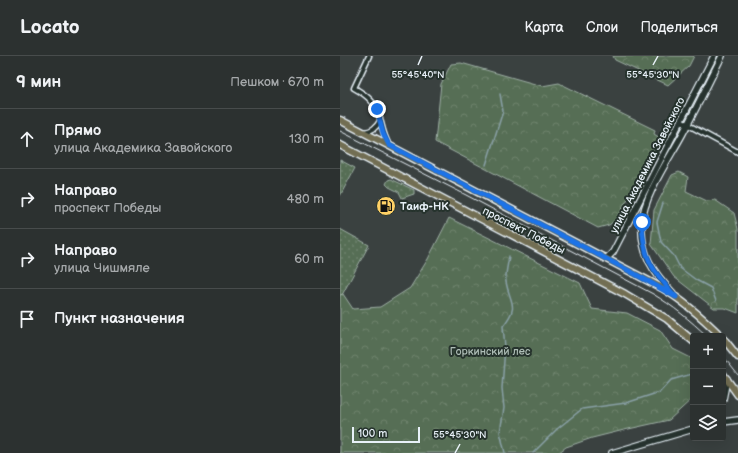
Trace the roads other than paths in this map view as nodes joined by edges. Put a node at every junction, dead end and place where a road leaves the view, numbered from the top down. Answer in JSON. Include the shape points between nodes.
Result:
{"nodes":[{"id":1,"x":369,"y":56,"type":"edge"},
{"id":2,"x":714,"y":56,"type":"edge"},
{"id":3,"x":722,"y":56,"type":"edge"},
{"id":4,"x":340,"y":120,"type":"edge"},
{"id":5,"x":381,"y":121,"type":"junction"},
{"id":6,"x":681,"y":121,"type":"junction"},
{"id":7,"x":688,"y":125,"type":"junction"},
{"id":8,"x":364,"y":132,"type":"junction"},
{"id":9,"x":340,"y":145,"type":"edge"},
{"id":10,"x":389,"y":145,"type":"junction"},
{"id":11,"x":738,"y":152,"type":"edge"},
{"id":12,"x":606,"y":259,"type":"junction"},
{"id":13,"x":676,"y":297,"type":"junction"},
{"id":14,"x":718,"y":333,"type":"edge"},
{"id":15,"x":690,"y":338,"type":"edge"},
{"id":16,"x":726,"y":342,"type":"edge"},
{"id":17,"x":738,"y":356,"type":"edge"},
{"id":18,"x":726,"y":377,"type":"edge"},
{"id":19,"x":738,"y":394,"type":"edge"},
{"id":20,"x":738,"y":420,"type":"edge"},
{"id":21,"x":726,"y":422,"type":"edge"},
{"id":22,"x":690,"y":430,"type":"edge"},
{"id":23,"x":612,"y":453,"type":"edge"}],
"edges":[{"from":1,"to":5,"type":"street","via":[[354,88],[372,102]]},
{"from":2,"to":6,"type":"street","name":"улица Академика Завойского"},
{"from":3,"to":7,"type":"street","name":"улица Академика Завойского"},
{"from":4,"to":8,"type":"main road","name":"проспект Победы"},
{"from":5,"to":8,"type":"street","via":[[376,128]]},
{"from":5,"to":10,"type":"street"},
{"from":6,"to":7,"type":"street"},
{"from":6,"to":12,"type":"street","name":"улица Академика Завойского","via":[[613,252]]},
{"from":7,"to":11,"type":"street"},
{"from":7,"to":13,"type":"street","name":"улица Академика Завойского","via":[[651,194],[642,222],[642,240],[647,257],[654,272]]},
{"from":8,"to":10,"type":"main road","name":"проспект Победы"},
{"from":9,"to":15,"type":"main road","name":"проспект Победы","via":[[625,294],[667,319]]},
{"from":10,"to":12,"type":"main road","name":"проспект Победы"},
{"from":12,"to":13,"type":"main road","name":"проспект Победы"},
{"from":13,"to":14,"type":"main road","name":"проспект Победы"},
{"from":16,"to":17,"type":"main road"},
{"from":18,"to":19,"type":"main road"},
{"from":20,"to":21,"type":"street"},
{"from":22,"to":23,"type":"street"}]}
